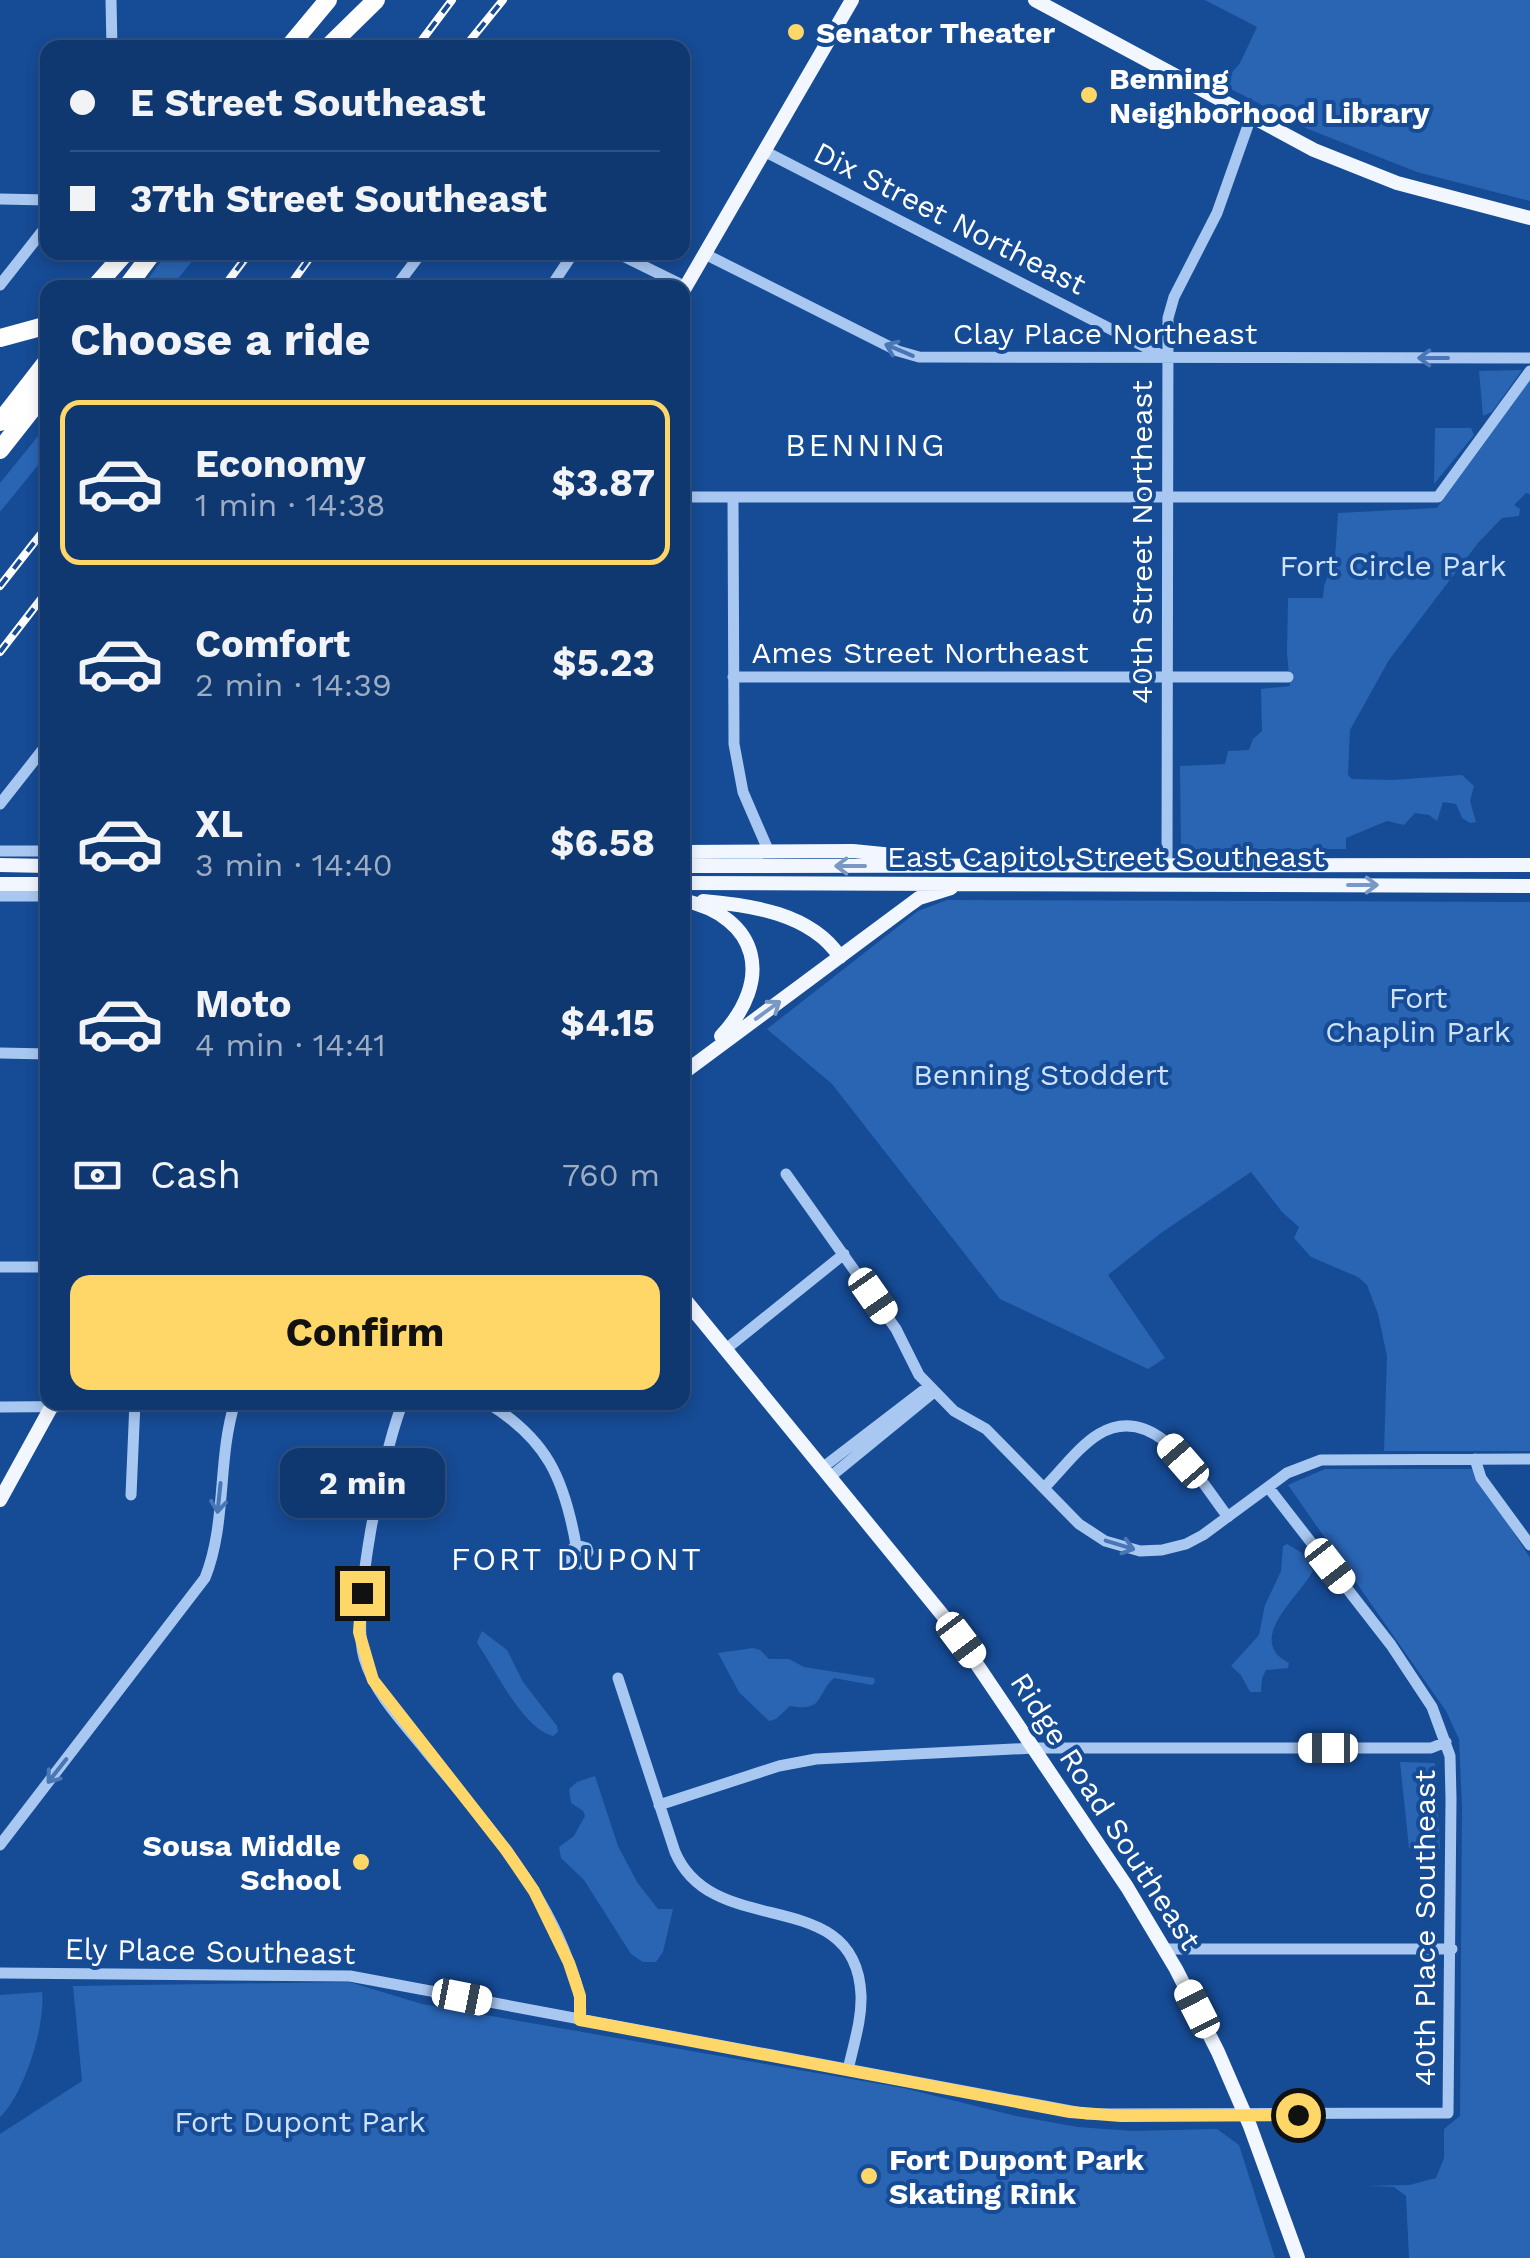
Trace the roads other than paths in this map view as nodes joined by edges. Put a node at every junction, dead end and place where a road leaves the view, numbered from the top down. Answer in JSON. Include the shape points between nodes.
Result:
{"nodes":[{"id":1,"x":112,"y":0,"type":"edge"},
{"id":2,"x":314,"y":0,"type":"edge"},
{"id":3,"x":328,"y":0,"type":"edge"},
{"id":4,"x":374,"y":0,"type":"edge"},
{"id":5,"x":852,"y":0,"type":"edge"},
{"id":6,"x":1035,"y":0,"type":"edge"},
{"id":7,"x":112,"y":40,"type":"edge"},
{"id":8,"x":286,"y":40,"type":"edge"},
{"id":9,"x":295,"y":40,"type":"edge"},
{"id":10,"x":335,"y":40,"type":"edge"},
{"id":11,"x":1251,"y":117,"type":"junction"},
{"id":12,"x":764,"y":150,"type":"junction"},
{"id":13,"x":0,"y":200,"type":"edge"},
{"id":14,"x":40,"y":200,"type":"edge"},
{"id":15,"x":1530,"y":218,"type":"edge"},
{"id":16,"x":40,"y":234,"type":"edge"},
{"id":17,"x":705,"y":254,"type":"junction"},
{"id":18,"x":119,"y":260,"type":"edge"},
{"id":19,"x":630,"y":260,"type":"edge"},
{"id":20,"x":103,"y":280,"type":"edge"},
{"id":21,"x":666,"y":280,"type":"edge"},
{"id":22,"x":690,"y":280,"type":"edge"},
{"id":23,"x":0,"y":285,"type":"edge"},
{"id":24,"x":40,"y":327,"type":"edge"},
{"id":25,"x":0,"y":338,"type":"edge"},
{"id":26,"x":1166,"y":357,"type":"junction"},
{"id":27,"x":1530,"y":358,"type":"edge"},
{"id":28,"x":40,"y":370,"type":"edge"},
{"id":29,"x":1530,"y":371,"type":"edge"},
{"id":30,"x":40,"y":399,"type":"edge"},
{"id":31,"x":0,"y":422,"type":"edge"},
{"id":32,"x":0,"y":450,"type":"edge"},
{"id":33,"x":690,"y":497,"type":"edge"},
{"id":34,"x":732,"y":497,"type":"junction"},
{"id":35,"x":1166,"y":497,"type":"junction"},
{"id":36,"x":733,"y":677,"type":"junction"},
{"id":37,"x":1288,"y":677,"type":"dead end"},
{"id":38,"x":1166,"y":678,"type":"junction"},
{"id":39,"x":40,"y":753,"type":"edge"},
{"id":40,"x":0,"y":804,"type":"edge"},
{"id":41,"x":0,"y":851,"type":"edge"},
{"id":42,"x":40,"y":851,"type":"edge"},
{"id":43,"x":690,"y":852,"type":"edge"},
{"id":44,"x":770,"y":852,"type":"junction"},
{"id":45,"x":1166,"y":864,"type":"junction"},
{"id":46,"x":1530,"y":865,"type":"edge"},
{"id":47,"x":0,"y":866,"type":"edge"},
{"id":48,"x":40,"y":866,"type":"edge"},
{"id":49,"x":690,"y":866,"type":"edge"},
{"id":50,"x":983,"y":866,"type":"junction"},
{"id":51,"x":690,"y":883,"type":"edge"},
{"id":52,"x":982,"y":883,"type":"junction"},
{"id":53,"x":0,"y":884,"type":"edge"},
{"id":54,"x":40,"y":884,"type":"edge"},
{"id":55,"x":1530,"y":886,"type":"edge"},
{"id":56,"x":0,"y":896,"type":"edge"},
{"id":57,"x":40,"y":896,"type":"edge"},
{"id":58,"x":690,"y":900,"type":"edge"},
{"id":59,"x":690,"y":902,"type":"edge"},
{"id":60,"x":840,"y":956,"type":"junction"},
{"id":61,"x":0,"y":1053,"type":"edge"},
{"id":62,"x":40,"y":1054,"type":"edge"},
{"id":63,"x":690,"y":1068,"type":"edge"},
{"id":64,"x":690,"y":1068,"type":"edge"},
{"id":65,"x":786,"y":1174,"type":"dead end"},
{"id":66,"x":844,"y":1254,"type":"junction"},
{"id":67,"x":0,"y":1267,"type":"edge"},
{"id":68,"x":40,"y":1267,"type":"edge"},
{"id":69,"x":690,"y":1306,"type":"edge"},
{"id":70,"x":726,"y":1349,"type":"junction"},
{"id":71,"x":932,"y":1389,"type":"junction"},
{"id":72,"x":40,"y":1405,"type":"edge"},
{"id":73,"x":0,"y":1407,"type":"edge"},
{"id":74,"x":47,"y":1410,"type":"edge"},
{"id":75,"x":47,"y":1410,"type":"edge"},
{"id":76,"x":135,"y":1410,"type":"edge"},
{"id":77,"x":234,"y":1410,"type":"edge"},
{"id":78,"x":401,"y":1410,"type":"edge"},
{"id":79,"x":497,"y":1410,"type":"edge"},
{"id":80,"x":1474,"y":1459,"type":"junction"},
{"id":81,"x":1530,"y":1459,"type":"edge"},
{"id":82,"x":826,"y":1473,"type":"junction"},
{"id":83,"x":1268,"y":1486,"type":"junction"},
{"id":84,"x":1044,"y":1488,"type":"junction"},
{"id":85,"x":0,"y":1491,"type":"edge"},
{"id":86,"x":131,"y":1494,"type":"dead end"},
{"id":87,"x":0,"y":1500,"type":"edge"},
{"id":88,"x":1228,"y":1517,"type":"junction"},
{"id":89,"x":1530,"y":1545,"type":"edge"},
{"id":90,"x":576,"y":1546,"type":"dead end"},
{"id":91,"x":618,"y":1678,"type":"dead end"},
{"id":92,"x":1446,"y":1742,"type":"junction"},
{"id":93,"x":1035,"y":1748,"type":"junction"},
{"id":94,"x":660,"y":1806,"type":"junction"},
{"id":95,"x":0,"y":1845,"type":"edge"},
{"id":96,"x":1165,"y":1949,"type":"junction"},
{"id":97,"x":1452,"y":1949,"type":"junction"},
{"id":98,"x":0,"y":1973,"type":"edge"},
{"id":99,"x":580,"y":2020,"type":"junction"},
{"id":100,"x":848,"y":2070,"type":"junction"},
{"id":101,"x":1448,"y":2114,"type":"joint"},
{"id":102,"x":1246,"y":2116,"type":"junction"},
{"id":103,"x":1298,"y":2258,"type":"edge"}],
"edges":[{"from":1,"to":7,"type":"street"},
{"from":2,"to":8,"type":"highway"},
{"from":3,"to":9,"type":"highway"},
{"from":4,"to":10,"type":"highway"},
{"from":5,"to":12,"type":"main road"},
{"from":6,"to":11,"type":"main road"},
{"from":11,"to":15,"type":"main road","via":[[1372,174]]},
{"from":11,"to":26,"type":"street","name":"40th Street Northeast","via":[[1216,218],[1172,304]]},
{"from":12,"to":17,"type":"main road"},
{"from":12,"to":26,"type":"street","name":"Dix Street Northeast"},
{"from":13,"to":14,"type":"street"},
{"from":16,"to":23,"type":"street"},
{"from":17,"to":22,"type":"main road"},
{"from":26,"to":17,"type":"street","name":"Clay Place Northeast","one_way":true,"via":[[914,356]]},
{"from":18,"to":20,"type":"highway"},
{"from":19,"to":21,"type":"street"},
{"from":24,"to":25,"type":"highway"},
{"from":27,"to":26,"type":"street","name":"Clay Place Northeast","one_way":true},
{"from":26,"to":35,"type":"street","name":"40th Street Northeast"},
{"from":28,"to":31,"type":"highway"},
{"from":29,"to":35,"type":"street","via":[[1438,496]]},
{"from":30,"to":32,"type":"highway"},
{"from":33,"to":34,"type":"street"},
{"from":34,"to":35,"type":"street"},
{"from":34,"to":36,"type":"street"},
{"from":35,"to":38,"type":"street","name":"40th Street Northeast"},
{"from":36,"to":38,"type":"street","name":"Ames Street Northeast"},
{"from":36,"to":44,"type":"street","via":[[736,763]]},
{"from":37,"to":38,"type":"street","name":"Ames Street Northeast"},
{"from":38,"to":45,"type":"street","name":"40th Street Northeast"},
{"from":39,"to":40,"type":"street"},
{"from":41,"to":42,"type":"street"},
{"from":43,"to":44,"type":"main road"},
{"from":44,"to":50,"type":"main road","via":[[886,852]]},
{"from":45,"to":46,"type":"main road"},
{"from":45,"to":50,"type":"main road"},
{"from":47,"to":48,"type":"main road"},
{"from":50,"to":49,"type":"main road","one_way":true},
{"from":51,"to":52,"type":"main road","name":"East Capitol Street Southeast"},
{"from":52,"to":55,"type":"main road","name":"East Capitol Street Southeast","one_way":true},
{"from":52,"to":60,"type":"main road","via":[[919,898]]},
{"from":53,"to":54,"type":"main road"},
{"from":56,"to":57,"type":"street"},
{"from":58,"to":60,"type":"main road","via":[[772,912],[813,932]]},
{"from":59,"to":64,"type":"main road","via":[[731,922],[753,964],[744,1008]]},
{"from":63,"to":60,"type":"main road","one_way":true},
{"from":61,"to":62,"type":"street"},
{"from":65,"to":66,"type":"street"},
{"from":66,"to":70,"type":"street"},
{"from":66,"to":71,"type":"street"},
{"from":67,"to":68,"type":"street"},
{"from":69,"to":70,"type":"main road","name":"Ridge Road Southeast"},
{"from":70,"to":82,"type":"main road","name":"Ridge Road Southeast"},
{"from":71,"to":82,"type":"street"},
{"from":71,"to":84,"type":"street","via":[[981,1425]]},
{"from":72,"to":73,"type":"street"},
{"from":74,"to":85,"type":"main road"},
{"from":75,"to":87,"type":"main road"},
{"from":76,"to":86,"type":"street"},
{"from":77,"to":95,"type":"street","one_way":true,"via":[[205,1578]]},
{"from":78,"to":99,"type":"street","via":[[360,1602],[364,1660],[384,1699],[534,1891],[569,1963]]},
{"from":79,"to":90,"type":"street","via":[[549,1459],[565,1492]]},
{"from":80,"to":81,"type":"street"},
{"from":80,"to":83,"type":"street","via":[[1321,1460]]},
{"from":80,"to":89,"type":"street"},
{"from":82,"to":93,"type":"main road","name":"Ridge Road Southeast","via":[[949,1623]]},
{"from":83,"to":88,"type":"street"},
{"from":83,"to":92,"type":"street","name":"40th Place Southeast","via":[[1391,1645],[1432,1707]]},
{"from":84,"to":88,"type":"street","one_way":true,"via":[[1091,1533],[1128,1549],[1186,1544]]},
{"from":84,"to":88,"type":"street","via":[[1097,1435],[1133,1427],[1166,1440]]},
{"from":91,"to":94,"type":"street"},
{"from":92,"to":93,"type":"street","via":[[1431,1748]]},
{"from":92,"to":97,"type":"street","name":"40th Place Southeast"},
{"from":93,"to":94,"type":"street","via":[[801,1761]]},
{"from":93,"to":96,"type":"main road","name":"Ridge Road Southeast"},
{"from":94,"to":100,"type":"street","via":[[678,1859],[702,1889],[815,1924],[846,1952],[861,1995]]},
{"from":96,"to":97,"type":"street"},
{"from":96,"to":102,"type":"main road","name":"Ridge Road Southeast"},
{"from":97,"to":101,"type":"street","name":"40th Place Southeast"},
{"from":98,"to":99,"type":"street","name":"Ely Place Southeast","via":[[325,1974]]},
{"from":99,"to":100,"type":"street","name":"Ely Place Southeast"},
{"from":100,"to":102,"type":"street","name":"Ely Place Southeast","via":[[1070,2112]]},
{"from":101,"to":102,"type":"street","name":"Ely Place Southeast"},
{"from":102,"to":103,"type":"main road","name":"Ridge Road Southeast"}]}
